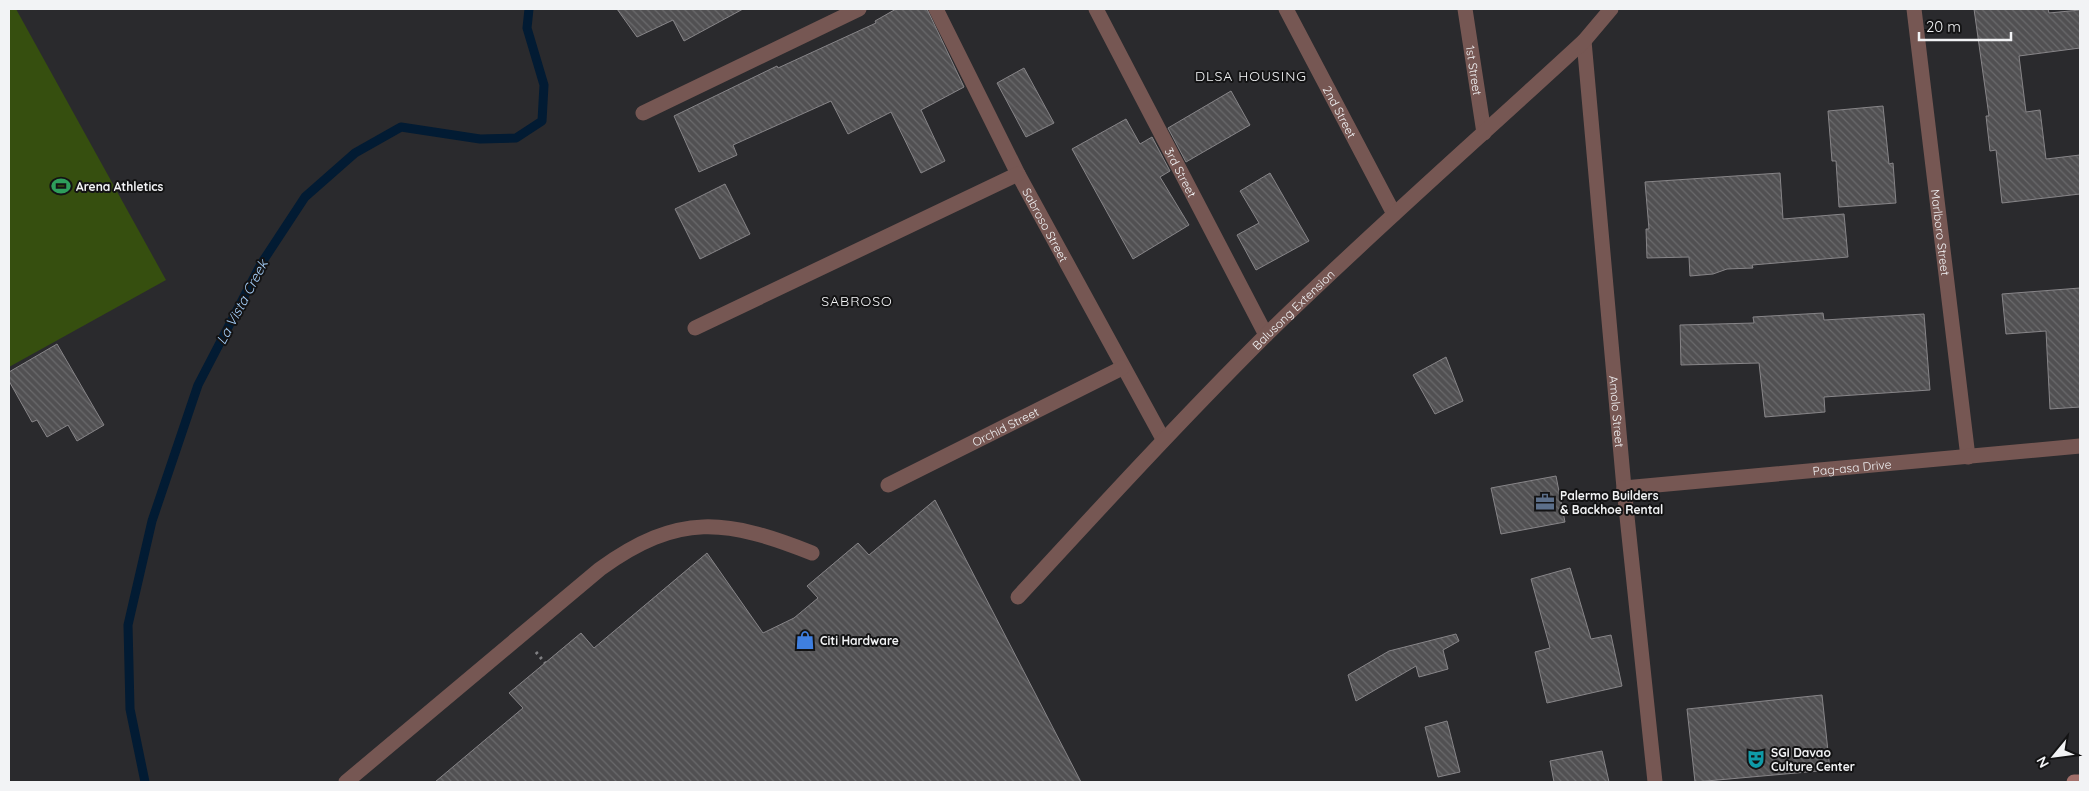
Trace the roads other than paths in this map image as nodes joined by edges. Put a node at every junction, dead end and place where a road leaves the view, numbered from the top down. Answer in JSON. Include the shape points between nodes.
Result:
{"nodes":[{"id":1,"x":859,"y":9,"type":"edge"},
{"id":2,"x":936,"y":9,"type":"edge"},
{"id":3,"x":1096,"y":9,"type":"edge"},
{"id":4,"x":1286,"y":9,"type":"edge"},
{"id":5,"x":1464,"y":9,"type":"edge"},
{"id":6,"x":1611,"y":9,"type":"edge"},
{"id":7,"x":1914,"y":9,"type":"edge"},
{"id":8,"x":1584,"y":41,"type":"junction"},
{"id":9,"x":643,"y":113,"type":"dead end"},
{"id":10,"x":1484,"y":133,"type":"junction"},
{"id":11,"x":1018,"y":174,"type":"junction"},
{"id":12,"x":1394,"y":214,"type":"junction"},
{"id":13,"x":695,"y":328,"type":"dead end"},
{"id":14,"x":1266,"y":335,"type":"junction"},
{"id":15,"x":1122,"y":368,"type":"junction"},
{"id":16,"x":1163,"y":439,"type":"junction"},
{"id":17,"x":2080,"y":446,"type":"edge"},
{"id":18,"x":1968,"y":456,"type":"junction"},
{"id":19,"x":888,"y":484,"type":"dead end"},
{"id":20,"x":1624,"y":488,"type":"junction"},
{"id":21,"x":812,"y":553,"type":"dead end"},
{"id":22,"x":1018,"y":597,"type":"dead end"},
{"id":23,"x":346,"y":782,"type":"edge"},
{"id":24,"x":1655,"y":782,"type":"edge"},
{"id":25,"x":2074,"y":782,"type":"edge"},
{"id":26,"x":2080,"y":782,"type":"edge"}],
"edges":[{"from":1,"to":9,"type":"street"},
{"from":2,"to":11,"type":"street","name":"Sabroso Street"},
{"from":3,"to":14,"type":"street","name":"3rd Street"},
{"from":4,"to":12,"type":"street","name":"2nd Street"},
{"from":5,"to":10,"type":"street","name":"1st Street"},
{"from":6,"to":8,"type":"street","name":"Balusong Extension"},
{"from":7,"to":18,"type":"street","name":"Marlboro Street"},
{"from":8,"to":10,"type":"street","name":"Balusong Extension"},
{"from":8,"to":20,"type":"street","name":"Amolo Street"},
{"from":10,"to":12,"type":"street","name":"Balusong Extension"},
{"from":11,"to":13,"type":"street"},
{"from":11,"to":15,"type":"street","name":"Sabroso Street"},
{"from":12,"to":14,"type":"street","name":"Balusong Extension"},
{"from":14,"to":16,"type":"street","name":"Balusong Extension"},
{"from":15,"to":16,"type":"street","name":"Sabroso Street"},
{"from":15,"to":19,"type":"street","name":"Orchid Street"},
{"from":16,"to":22,"type":"street","name":"Balusong Extension"},
{"from":17,"to":18,"type":"street","name":"Pag-asa Drive"},
{"from":18,"to":20,"type":"street","name":"Pag-asa Drive"},
{"from":20,"to":24,"type":"street","name":"Amolo Street"},
{"from":21,"to":23,"type":"street","via":[[772,537],[729,526],[684,528],[649,539],[600,569]]},
{"from":25,"to":26,"type":"street"}]}
